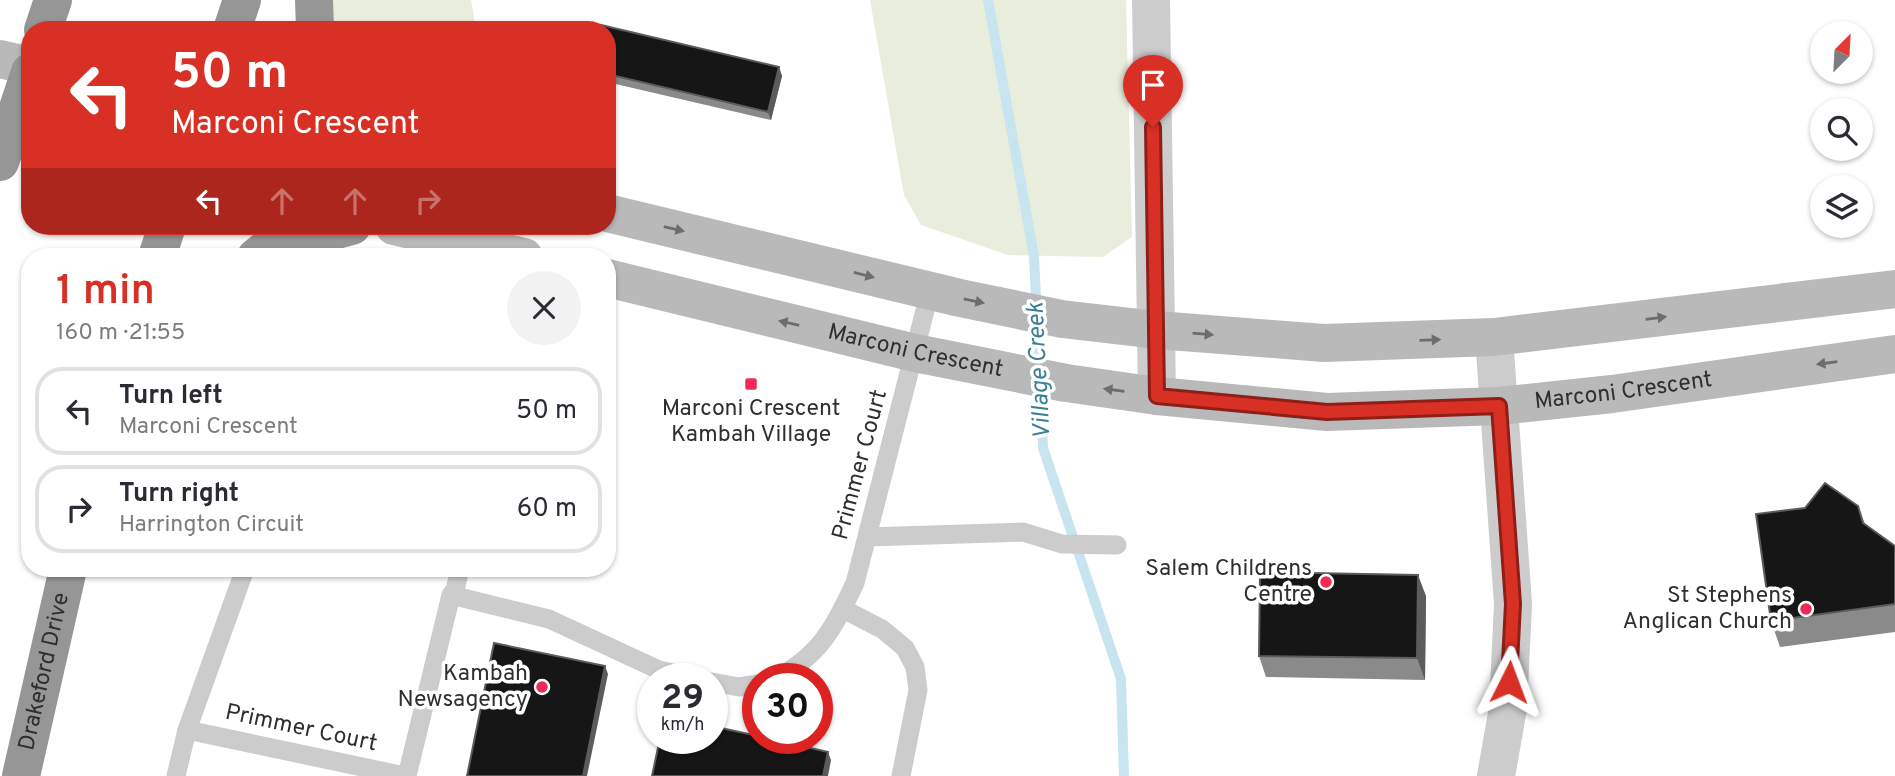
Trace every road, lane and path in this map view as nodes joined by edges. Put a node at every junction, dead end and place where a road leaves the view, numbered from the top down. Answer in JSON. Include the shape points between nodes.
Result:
{"nodes":[{"id":1,"x":53,"y":0,"type":"edge"},
{"id":2,"x":242,"y":0,"type":"edge"},
{"id":3,"x":314,"y":0,"type":"edge"},
{"id":4,"x":1151,"y":0,"type":"edge"},
{"id":5,"x":46,"y":21,"type":"edge"},
{"id":6,"x":235,"y":21,"type":"edge"},
{"id":7,"x":315,"y":21,"type":"edge"},
{"id":8,"x":0,"y":59,"type":"edge"},
{"id":9,"x":21,"y":64,"type":"edge"},
{"id":10,"x":21,"y":104,"type":"edge"},
{"id":11,"x":10,"y":142,"type":"edge"},
{"id":12,"x":616,"y":215,"type":"edge"},
{"id":13,"x":319,"y":235,"type":"edge"},
{"id":14,"x":431,"y":235,"type":"edge"},
{"id":15,"x":271,"y":248,"type":"edge"},
{"id":16,"x":486,"y":248,"type":"edge"},
{"id":17,"x":616,"y":280,"type":"edge"},
{"id":18,"x":1895,"y":289,"type":"edge"},
{"id":19,"x":930,"y":291,"type":"junction"},
{"id":20,"x":1157,"y":330,"type":"junction"},
{"id":21,"x":1494,"y":337,"type":"junction"},
{"id":22,"x":915,"y":353,"type":"junction"},
{"id":23,"x":1895,"y":354,"type":"edge"},
{"id":24,"x":1157,"y":396,"type":"junction"},
{"id":25,"x":1499,"y":406,"type":"junction"},
{"id":26,"x":867,"y":537,"type":"junction"},
{"id":27,"x":1117,"y":545,"type":"dead end"},
{"id":28,"x":66,"y":577,"type":"edge"},
{"id":29,"x":242,"y":577,"type":"edge"},
{"id":30,"x":458,"y":577,"type":"edge"},
{"id":31,"x":451,"y":595,"type":"junction"},
{"id":32,"x":843,"y":608,"type":"junction"},
{"id":33,"x":644,"y":663,"type":"edge"},
{"id":34,"x":801,"y":663,"type":"edge"},
{"id":35,"x":187,"y":730,"type":"junction"},
{"id":36,"x":21,"y":776,"type":"edge"},
{"id":37,"x":176,"y":776,"type":"edge"},
{"id":38,"x":406,"y":776,"type":"edge"},
{"id":39,"x":901,"y":776,"type":"edge"},
{"id":40,"x":1496,"y":776,"type":"edge"}],
"edges":[{"from":1,"to":5,"type":"highway"},
{"from":2,"to":6,"type":"highway"},
{"from":3,"to":7,"type":"highway"},
{"from":4,"to":20,"type":"street"},
{"from":8,"to":9,"type":"street"},
{"from":10,"to":11,"type":"highway"},
{"from":12,"to":19,"type":"street","one_way":true},
{"from":13,"to":15,"type":"highway"},
{"from":14,"to":16,"type":"street"},
{"from":22,"to":17,"type":"street","name":"Marconi Crescent","one_way":true},
{"from":21,"to":18,"type":"street","one_way":true},
{"from":19,"to":20,"type":"street","one_way":true,"via":[[1062,319]]},
{"from":19,"to":22,"type":"lane","name":"Primmer Court"},
{"from":20,"to":21,"type":"street","one_way":true,"via":[[1324,344]]},
{"from":20,"to":24,"type":"street"},
{"from":21,"to":25,"type":"street"},
{"from":24,"to":22,"type":"street","name":"Marconi Crescent","one_way":true},
{"from":22,"to":26,"type":"lane","name":"Primmer Court"},
{"from":23,"to":25,"type":"street","name":"Marconi Crescent","one_way":true},
{"from":24,"to":25,"type":"street","name":"Marconi Crescent","via":[[1327,412]]},
{"from":25,"to":40,"type":"street","via":[[1513,604],[1508,708]]},
{"from":26,"to":27,"type":"lane","via":[[1023,532],[1062,544]]},
{"from":26,"to":32,"type":"lane","name":"Primmer Court"},
{"from":28,"to":36,"type":"highway","name":"Drakeford Drive"},
{"from":29,"to":35,"type":"lane","name":"Primmer Court"},
{"from":30,"to":31,"type":"lane","name":"Primmer Court"},
{"from":31,"to":33,"type":"lane","via":[[549,619]]},
{"from":31,"to":38,"type":"lane","name":"Primmer Court"},
{"from":32,"to":34,"type":"lane","name":"Primmer Court","via":[[820,645]]},
{"from":32,"to":39,"type":"lane","via":[[898,641],[915,667],[918,690]]},
{"from":35,"to":37,"type":"lane","name":"Primmer Court"},
{"from":35,"to":38,"type":"lane","name":"Primmer Court"}]}
